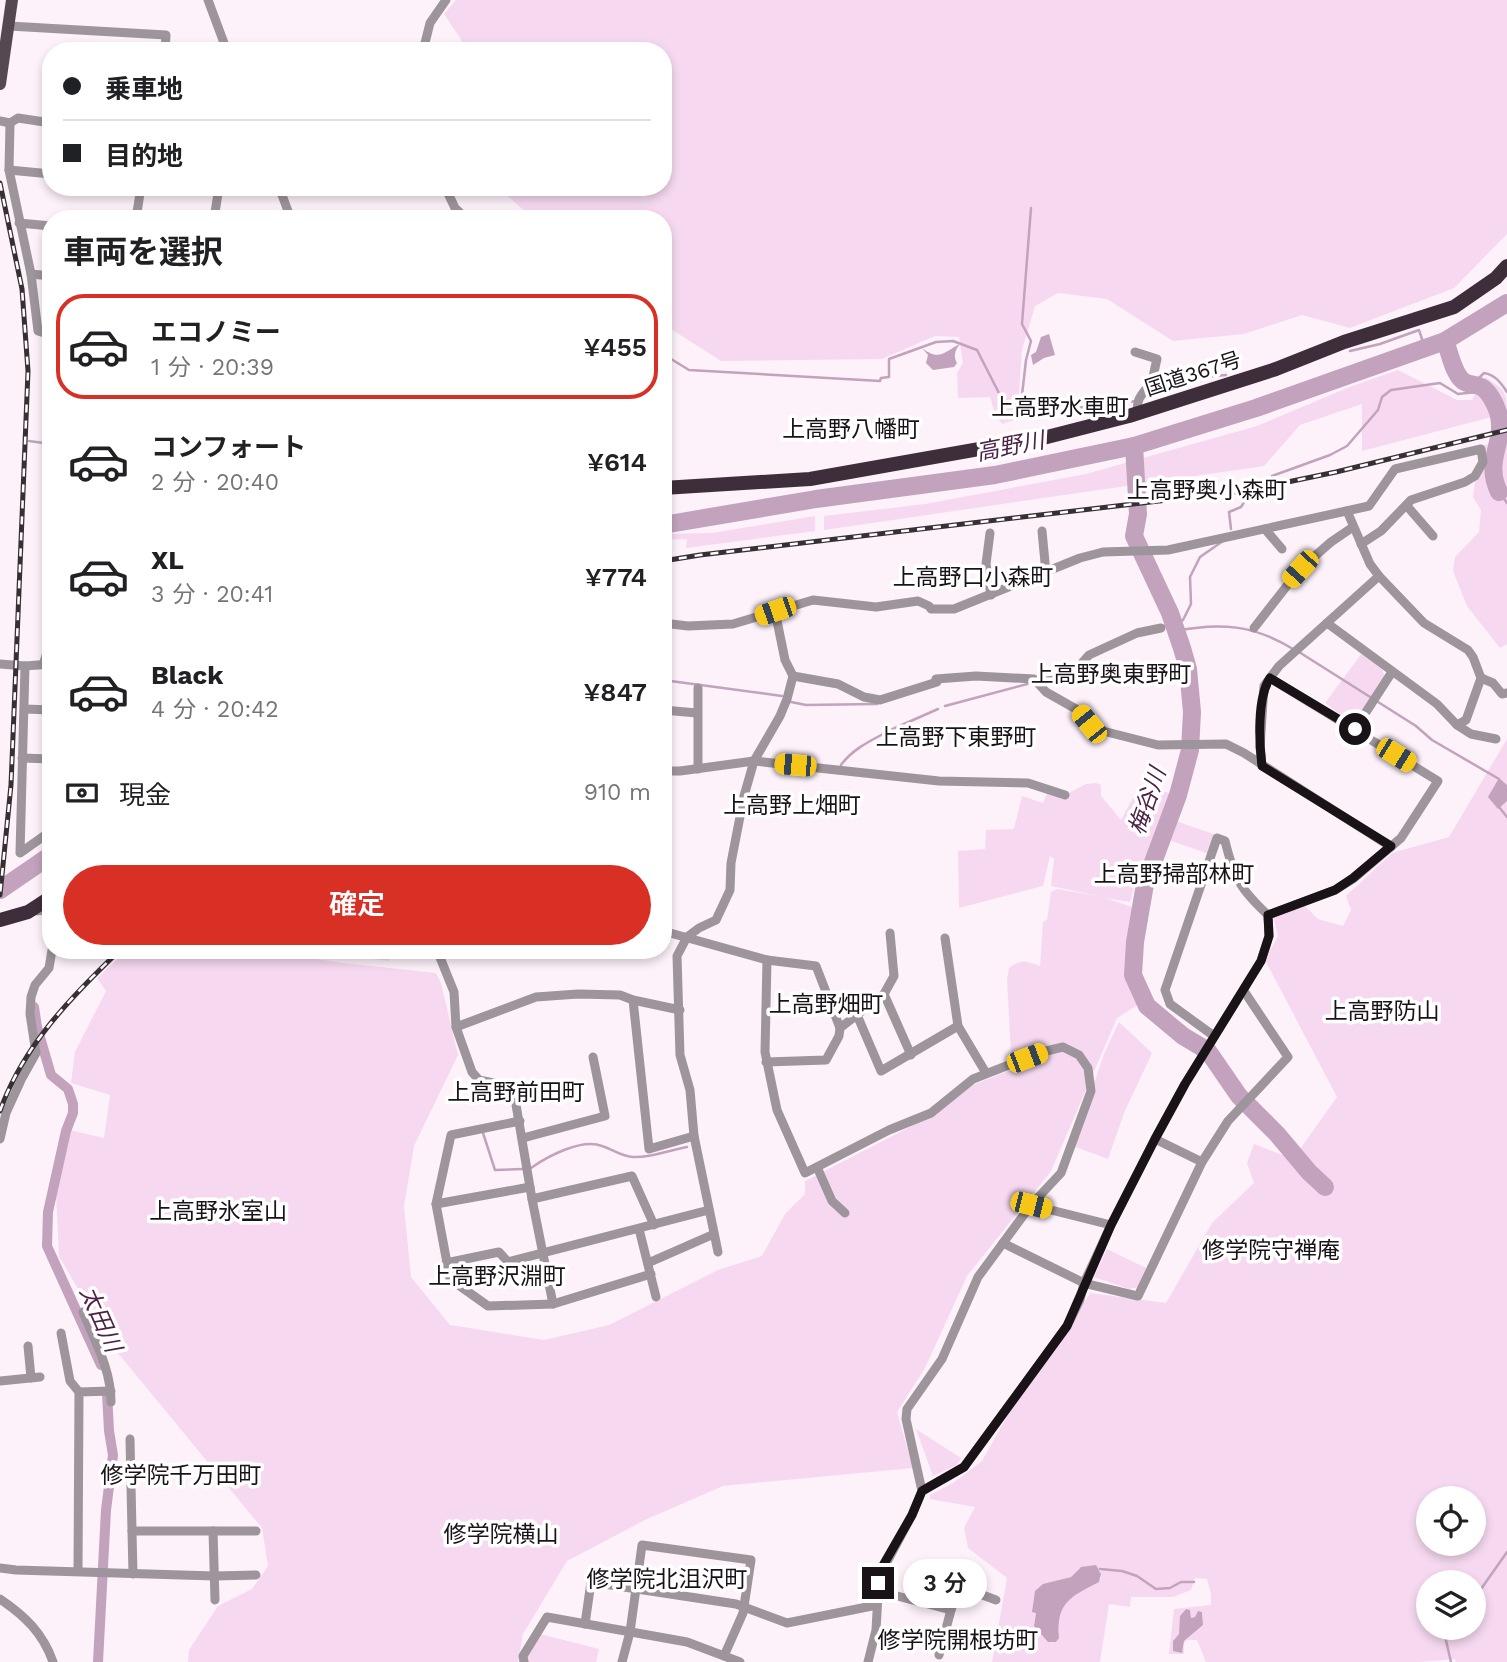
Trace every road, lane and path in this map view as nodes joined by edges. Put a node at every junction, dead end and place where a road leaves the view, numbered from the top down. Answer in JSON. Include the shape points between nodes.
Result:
{"nodes":[{"id":1,"x":12,"y":0,"type":"edge"},
{"id":2,"x":208,"y":0,"type":"edge"},
{"id":3,"x":446,"y":0,"type":"edge"},
{"id":4,"x":9,"y":26,"type":"junction"},
{"id":5,"x":166,"y":42,"type":"edge"},
{"id":6,"x":224,"y":42,"type":"edge"},
{"id":7,"x":425,"y":42,"type":"edge"},
{"id":8,"x":0,"y":84,"type":"edge"},
{"id":9,"x":5,"y":122,"type":"edge"},
{"id":10,"x":42,"y":122,"type":"edge"},
{"id":11,"x":9,"y":170,"type":"junction"},
{"id":12,"x":42,"y":173,"type":"edge"},
{"id":13,"x":19,"y":223,"type":"junction"},
{"id":14,"x":42,"y":225,"type":"edge"},
{"id":15,"x":1507,"y":266,"type":"edge"},
{"id":16,"x":31,"y":274,"type":"junction"},
{"id":17,"x":42,"y":275,"type":"edge"},
{"id":18,"x":42,"y":332,"type":"edge"},
{"id":19,"x":1135,"y":352,"type":"dead end"},
{"id":20,"x":1138,"y":413,"type":"junction"},
{"id":21,"x":672,"y":487,"type":"edge"},
{"id":22,"x":1407,"y":506,"type":"junction"},
{"id":23,"x":1347,"y":510,"type":"junction"},
{"id":24,"x":1353,"y":527,"type":"junction"},
{"id":25,"x":1265,"y":529,"type":"junction"},
{"id":26,"x":1042,"y":531,"type":"dead end"},
{"id":27,"x":990,"y":533,"type":"dead end"},
{"id":28,"x":1433,"y":536,"type":"dead end"},
{"id":29,"x":1361,"y":544,"type":"junction"},
{"id":30,"x":1282,"y":549,"type":"dead end"},
{"id":31,"x":1046,"y":573,"type":"junction"},
{"id":32,"x":1378,"y":576,"type":"junction"},
{"id":33,"x":990,"y":596,"type":"junction"},
{"id":34,"x":775,"y":611,"type":"junction"},
{"id":35,"x":1327,"y":623,"type":"junction"},
{"id":36,"x":672,"y":624,"type":"edge"},
{"id":37,"x":1161,"y":628,"type":"dead end"},
{"id":38,"x":1254,"y":628,"type":"dead end"},
{"id":39,"x":0,"y":664,"type":"edge"},
{"id":40,"x":42,"y":665,"type":"edge"},
{"id":41,"x":25,"y":666,"type":"junction"},
{"id":42,"x":1392,"y":672,"type":"junction"},
{"id":43,"x":793,"y":676,"type":"junction"},
{"id":44,"x":1270,"y":678,"type":"junction"},
{"id":45,"x":1481,"y":678,"type":"junction"},
{"id":46,"x":1038,"y":682,"type":"junction"},
{"id":47,"x":698,"y":688,"type":"dead end"},
{"id":48,"x":1507,"y":693,"type":"edge"},
{"id":49,"x":25,"y":709,"type":"junction"},
{"id":50,"x":42,"y":710,"type":"edge"},
{"id":51,"x":672,"y":711,"type":"edge"},
{"id":52,"x":697,"y":713,"type":"junction"},
{"id":53,"x":1457,"y":725,"type":"junction"},
{"id":54,"x":1355,"y":729,"type":"junction"},
{"id":55,"x":1496,"y":739,"type":"dead end"},
{"id":56,"x":22,"y":758,"type":"junction"},
{"id":57,"x":42,"y":759,"type":"edge"},
{"id":58,"x":754,"y":761,"type":"junction"},
{"id":59,"x":1262,"y":766,"type":"junction"},
{"id":60,"x":698,"y":769,"type":"junction"},
{"id":61,"x":672,"y":770,"type":"edge"},
{"id":62,"x":1065,"y":795,"type":"dead end"},
{"id":63,"x":42,"y":837,"type":"edge"},
{"id":64,"x":1391,"y":846,"type":"junction"},
{"id":65,"x":42,"y":903,"type":"edge"},
{"id":66,"x":42,"y":911,"type":"edge"},
{"id":67,"x":28,"y":912,"type":"junction"},
{"id":68,"x":1268,"y":915,"type":"junction"},
{"id":69,"x":0,"y":920,"type":"edge"},
{"id":70,"x":672,"y":933,"type":"edge"},
{"id":71,"x":890,"y":933,"type":"dead end"},
{"id":72,"x":687,"y":937,"type":"junction"},
{"id":73,"x":945,"y":939,"type":"dead end"},
{"id":74,"x":50,"y":959,"type":"edge"},
{"id":75,"x":441,"y":959,"type":"edge"},
{"id":76,"x":767,"y":960,"type":"junction"},
{"id":77,"x":1244,"y":991,"type":"junction"},
{"id":78,"x":884,"y":994,"type":"junction"},
{"id":79,"x":633,"y":1000,"type":"junction"},
{"id":80,"x":680,"y":1010,"type":"junction"},
{"id":81,"x":857,"y":1015,"type":"junction"},
{"id":82,"x":958,"y":1026,"type":"junction"},
{"id":83,"x":456,"y":1027,"type":"junction"},
{"id":84,"x":840,"y":1027,"type":"junction"},
{"id":85,"x":1214,"y":1036,"type":"junction"},
{"id":86,"x":911,"y":1055,"type":"junction"},
{"id":87,"x":593,"y":1057,"type":"dead end"},
{"id":88,"x":766,"y":1062,"type":"junction"},
{"id":89,"x":986,"y":1073,"type":"junction"},
{"id":90,"x":520,"y":1121,"type":"junction"},
{"id":91,"x":694,"y":1136,"type":"junction"},
{"id":92,"x":523,"y":1138,"type":"junction"},
{"id":93,"x":0,"y":1139,"type":"edge"},
{"id":94,"x":1155,"y":1139,"type":"junction"},
{"id":95,"x":1202,"y":1162,"type":"junction"},
{"id":96,"x":817,"y":1167,"type":"junction"},
{"id":97,"x":530,"y":1187,"type":"junction"},
{"id":98,"x":532,"y":1199,"type":"junction"},
{"id":99,"x":436,"y":1204,"type":"junction"},
{"id":100,"x":1031,"y":1205,"type":"junction"},
{"id":101,"x":709,"y":1210,"type":"junction"},
{"id":102,"x":845,"y":1213,"type":"dead end"},
{"id":103,"x":654,"y":1225,"type":"junction"},
{"id":104,"x":1111,"y":1225,"type":"junction"},
{"id":105,"x":639,"y":1229,"type":"junction"},
{"id":106,"x":714,"y":1234,"type":"junction"},
{"id":107,"x":1003,"y":1243,"type":"junction"},
{"id":108,"x":718,"y":1252,"type":"dead end"},
{"id":109,"x":543,"y":1255,"type":"junction"},
{"id":110,"x":446,"y":1263,"type":"junction"},
{"id":111,"x":648,"y":1263,"type":"junction"},
{"id":112,"x":651,"y":1274,"type":"junction"},
{"id":113,"x":1084,"y":1283,"type":"junction"},
{"id":114,"x":656,"y":1297,"type":"dead end"},
{"id":115,"x":553,"y":1304,"type":"junction"},
{"id":116,"x":83,"y":1312,"type":"dead end"},
{"id":117,"x":61,"y":1334,"type":"dead end"},
{"id":118,"x":29,"y":1346,"type":"dead end"},
{"id":119,"x":0,"y":1381,"type":"edge"},
{"id":120,"x":111,"y":1391,"type":"junction"},
{"id":121,"x":79,"y":1392,"type":"junction"},
{"id":122,"x":111,"y":1402,"type":"dead end"},
{"id":123,"x":130,"y":1439,"type":"dead end"},
{"id":124,"x":922,"y":1491,"type":"junction"},
{"id":125,"x":132,"y":1531,"type":"junction"},
{"id":126,"x":213,"y":1531,"type":"junction"},
{"id":127,"x":256,"y":1531,"type":"dead end"},
{"id":128,"x":0,"y":1568,"type":"edge"},
{"id":129,"x":78,"y":1571,"type":"junction"},
{"id":130,"x":966,"y":1572,"type":"dead end"},
{"id":131,"x":133,"y":1574,"type":"junction"},
{"id":132,"x":256,"y":1575,"type":"dead end"},
{"id":133,"x":215,"y":1577,"type":"junction"},
{"id":134,"x":961,"y":1587,"type":"junction"},
{"id":135,"x":636,"y":1588,"type":"junction"},
{"id":136,"x":878,"y":1591,"type":"junction"},
{"id":137,"x":0,"y":1600,"type":"edge"},
{"id":138,"x":215,"y":1600,"type":"dead end"},
{"id":139,"x":996,"y":1600,"type":"dead end"},
{"id":140,"x":877,"y":1605,"type":"junction"},
{"id":141,"x":744,"y":1607,"type":"junction"},
{"id":142,"x":951,"y":1610,"type":"junction"},
{"id":143,"x":585,"y":1624,"type":"junction"},
{"id":144,"x":630,"y":1632,"type":"junction"},
{"id":145,"x":939,"y":1655,"type":"dead end"},
{"id":146,"x":724,"y":1656,"type":"junction"},
{"id":147,"x":53,"y":1662,"type":"edge"},
{"id":148,"x":524,"y":1662,"type":"edge"},
{"id":149,"x":622,"y":1662,"type":"edge"},
{"id":150,"x":740,"y":1662,"type":"edge"},
{"id":151,"x":868,"y":1662,"type":"edge"}],
"edges":[{"from":1,"to":4,"type":"main road"},
{"from":2,"to":6,"type":"street"},
{"from":3,"to":7,"type":"street","via":[[430,23]]},
{"from":4,"to":5,"type":"street","via":[[166,35]]},
{"from":4,"to":8,"type":"main road"},
{"from":9,"to":10,"type":"street","via":[[18,118]]},
{"from":9,"to":11,"type":"street"},
{"from":11,"to":12,"type":"street"},
{"from":11,"to":13,"type":"street"},
{"from":13,"to":14,"type":"street"},
{"from":13,"to":16,"type":"street"},
{"from":15,"to":20,"type":"highway","name":"国道367号","via":[[1454,307]]},
{"from":16,"to":17,"type":"street"},
{"from":16,"to":18,"type":"street","via":[[38,331]]},
{"from":19,"to":20,"type":"street","via":[[1157,359],[1152,380],[1137,405]]},
{"from":20,"to":21,"type":"highway","name":"国道367号","via":[[1047,437],[810,478]]},
{"from":22,"to":23,"type":"street","via":[[1411,500],[1475,476],[1483,462],[1481,449],[1395,469],[1369,506]]},
{"from":22,"to":28,"type":"street"},
{"from":22,"to":29,"type":"street"},
{"from":23,"to":24,"type":"street"},
{"from":23,"to":25,"type":"street"},
{"from":24,"to":29,"type":"street"},
{"from":24,"to":38,"type":"street","via":[[1300,569]]},
{"from":25,"to":30,"type":"street"},
{"from":25,"to":31,"type":"street","via":[[1168,551],[1103,552]]},
{"from":26,"to":31,"type":"street"},
{"from":27,"to":33,"type":"street","via":[[986,564]]},
{"from":29,"to":32,"type":"street"},
{"from":31,"to":33,"type":"street"},
{"from":32,"to":35,"type":"street"},
{"from":32,"to":45,"type":"street","via":[[1424,623],[1468,650]]},
{"from":33,"to":34,"type":"street","via":[[954,609],[931,610],[918,601],[876,607],[813,600]]},
{"from":34,"to":36,"type":"street","via":[[733,624]]},
{"from":34,"to":43,"type":"street"},
{"from":35,"to":42,"type":"street"},
{"from":35,"to":44,"type":"street"},
{"from":37,"to":46,"type":"street","via":[[1138,632],[1089,655],[1076,670]]},
{"from":39,"to":41,"type":"street"},
{"from":40,"to":41,"type":"street"},
{"from":41,"to":49,"type":"street"},
{"from":42,"to":53,"type":"street","via":[[1437,704]]},
{"from":42,"to":54,"type":"street"},
{"from":43,"to":46,"type":"street","via":[[838,684],[880,700],[937,681],[1008,677]]},
{"from":43,"to":58,"type":"street","via":[[780,716]]},
{"from":44,"to":54,"type":"street"},
{"from":44,"to":59,"type":"street","via":[[1262,701]]},
{"from":45,"to":48,"type":"street"},
{"from":45,"to":53,"type":"street","via":[[1466,720]]},
{"from":46,"to":59,"type":"street","via":[[1099,730],[1158,745],[1226,744]]},
{"from":47,"to":52,"type":"street"},
{"from":49,"to":50,"type":"street"},
{"from":49,"to":56,"type":"street"},
{"from":51,"to":52,"type":"street"},
{"from":52,"to":60,"type":"street"},
{"from":53,"to":55,"type":"street","via":[[1471,734]]},
{"from":54,"to":64,"type":"street","via":[[1438,781]]},
{"from":56,"to":57,"type":"street"},
{"from":56,"to":63,"type":"street","via":[[20,853]]},
{"from":58,"to":60,"type":"street"},
{"from":58,"to":62,"type":"street","via":[[939,780],[1028,783]]},
{"from":58,"to":72,"type":"street","via":[[730,890],[716,920]]},
{"from":59,"to":64,"type":"street"},
{"from":60,"to":61,"type":"street"},
{"from":64,"to":68,"type":"street","via":[[1335,890]]},
{"from":65,"to":67,"type":"highway"},
{"from":66,"to":67,"type":"street"},
{"from":67,"to":69,"type":"highway"},
{"from":68,"to":77,"type":"street","via":[[1269,936]]},
{"from":68,"to":85,"type":"street","via":[[1239,885],[1226,841],[1217,838],[1165,990],[1170,1004]]},
{"from":70,"to":72,"type":"street"},
{"from":71,"to":78,"type":"street","via":[[894,976]]},
{"from":72,"to":76,"type":"street"},
{"from":72,"to":80,"type":"street","via":[[677,957]]},
{"from":73,"to":82,"type":"street"},
{"from":74,"to":93,"type":"street","via":[[31,997],[36,1053],[6,1113]]},
{"from":75,"to":83,"type":"street","via":[[454,992]]},
{"from":76,"to":84,"type":"street","via":[[816,966]]},
{"from":76,"to":88,"type":"street"},
{"from":77,"to":85,"type":"street"},
{"from":77,"to":95,"type":"street","via":[[1288,1056],[1228,1121]]},
{"from":78,"to":81,"type":"street"},
{"from":78,"to":86,"type":"street"},
{"from":79,"to":80,"type":"street"},
{"from":79,"to":83,"type":"street","via":[[620,995],[536,997]]},
{"from":79,"to":91,"type":"street","via":[[649,1149]]},
{"from":80,"to":91,"type":"street","via":[[680,1055],[690,1090]]},
{"from":81,"to":84,"type":"street"},
{"from":81,"to":86,"type":"street","via":[[881,1071]]},
{"from":82,"to":86,"type":"street"},
{"from":82,"to":89,"type":"street"},
{"from":83,"to":90,"type":"street","via":[[479,1080],[513,1087]]},
{"from":84,"to":88,"type":"street","via":[[826,1060]]},
{"from":85,"to":94,"type":"street"},
{"from":87,"to":92,"type":"street","via":[[605,1116]]},
{"from":88,"to":96,"type":"street","via":[[777,1110],[805,1173]]},
{"from":89,"to":96,"type":"street","via":[[931,1113]]},
{"from":89,"to":100,"type":"street","via":[[1063,1047],[1079,1055],[1087,1068],[1091,1091],[1061,1173]]},
{"from":90,"to":92,"type":"street"},
{"from":90,"to":99,"type":"street","via":[[451,1135]]},
{"from":91,"to":101,"type":"street"},
{"from":92,"to":97,"type":"street"},
{"from":94,"to":95,"type":"street"},
{"from":94,"to":104,"type":"street"},
{"from":95,"to":113,"type":"street","via":[[1138,1296]]},
{"from":96,"to":102,"type":"street","via":[[832,1201]]},
{"from":97,"to":98,"type":"street"},
{"from":97,"to":99,"type":"street"},
{"from":98,"to":103,"type":"street","via":[[632,1176]]},
{"from":98,"to":109,"type":"street"},
{"from":99,"to":110,"type":"street"},
{"from":100,"to":104,"type":"street"},
{"from":100,"to":107,"type":"street"},
{"from":101,"to":103,"type":"street"},
{"from":101,"to":106,"type":"street"},
{"from":103,"to":105,"type":"street"},
{"from":104,"to":113,"type":"street"},
{"from":105,"to":109,"type":"street"},
{"from":105,"to":111,"type":"street"},
{"from":106,"to":108,"type":"street"},
{"from":106,"to":111,"type":"street"},
{"from":107,"to":113,"type":"street"},
{"from":107,"to":124,"type":"street","via":[[978,1277],[942,1359],[907,1409]]},
{"from":109,"to":110,"type":"street","via":[[508,1262],[499,1252]]},
{"from":109,"to":115,"type":"street"},
{"from":110,"to":115,"type":"street","via":[[450,1279],[488,1306]]},
{"from":111,"to":112,"type":"street"},
{"from":112,"to":114,"type":"street"},
{"from":112,"to":115,"type":"street"},
{"from":113,"to":124,"type":"street","via":[[1067,1326],[964,1467]]},
{"from":116,"to":120,"type":"street"},
{"from":117,"to":121,"type":"street","via":[[70,1381]]},
{"from":118,"to":119,"type":"street","via":[[36,1378]]},
{"from":120,"to":121,"type":"street"},
{"from":120,"to":122,"type":"street"},
{"from":121,"to":129,"type":"street"},
{"from":123,"to":125,"type":"street"},
{"from":124,"to":136,"type":"street","via":[[881,1569]]},
{"from":125,"to":126,"type":"street"},
{"from":125,"to":131,"type":"street"},
{"from":126,"to":127,"type":"street"},
{"from":126,"to":133,"type":"street"},
{"from":128,"to":129,"type":"street"},
{"from":129,"to":131,"type":"street"},
{"from":130,"to":134,"type":"street"},
{"from":131,"to":133,"type":"street"},
{"from":132,"to":133,"type":"street"},
{"from":133,"to":138,"type":"street"},
{"from":134,"to":139,"type":"street"},
{"from":134,"to":142,"type":"street"},
{"from":135,"to":141,"type":"street"},
{"from":135,"to":141,"type":"street","via":[[642,1545],[751,1560]]},
{"from":135,"to":143,"type":"street","via":[[591,1583]]},
{"from":135,"to":144,"type":"street"},
{"from":136,"to":140,"type":"street"},
{"from":136,"to":142,"type":"street"},
{"from":137,"to":147,"type":"street","via":[[28,1620],[48,1646]]},
{"from":140,"to":141,"type":"street","via":[[787,1623]]},
{"from":140,"to":151,"type":"street"},
{"from":141,"to":146,"type":"street"},
{"from":142,"to":145,"type":"street"},
{"from":143,"to":144,"type":"street"},
{"from":143,"to":148,"type":"street","via":[[547,1617],[523,1656]]},
{"from":144,"to":146,"type":"street","via":[[687,1642]]},
{"from":144,"to":149,"type":"street"},
{"from":146,"to":150,"type":"street"}]}
